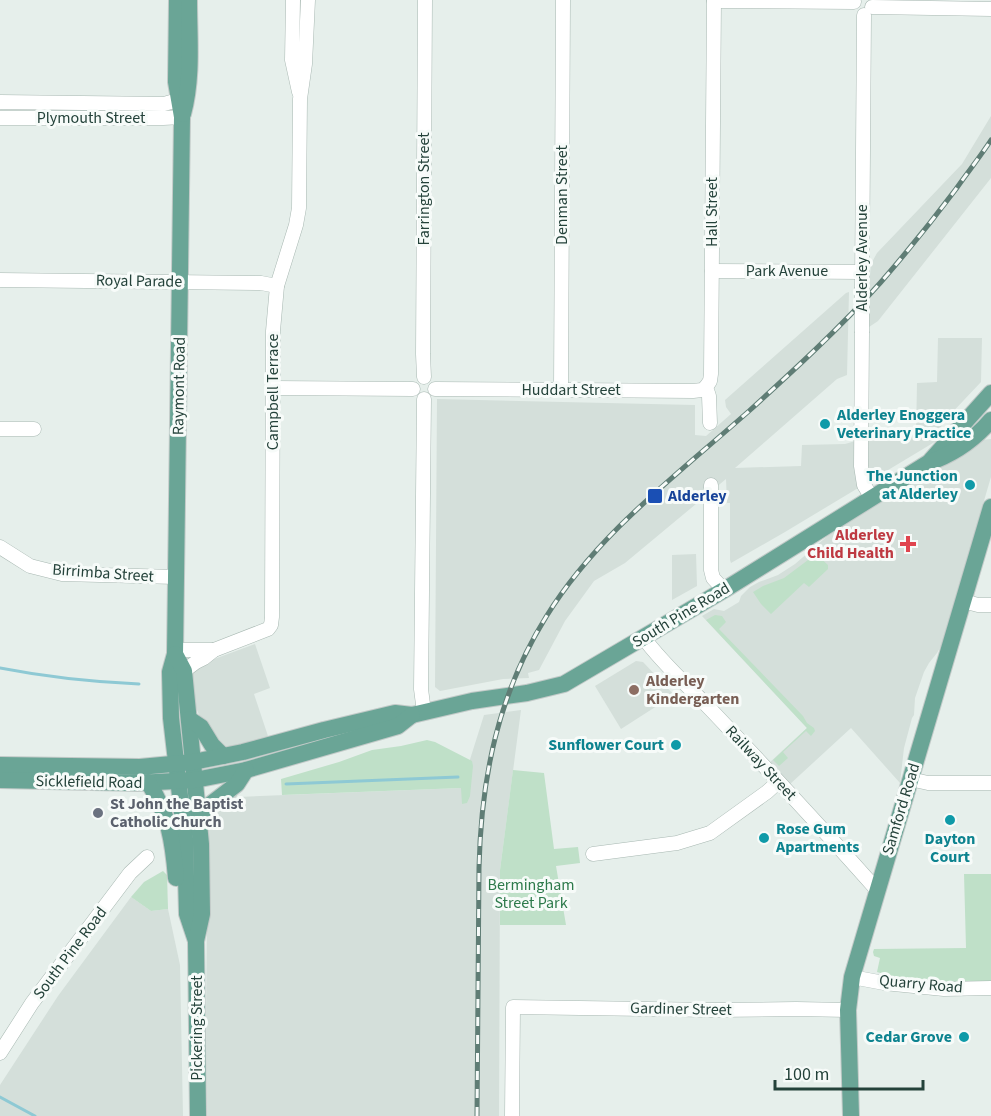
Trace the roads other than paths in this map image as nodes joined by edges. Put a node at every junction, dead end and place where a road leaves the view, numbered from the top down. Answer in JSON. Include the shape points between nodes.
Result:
{"nodes":[{"id":1,"x":177,"y":0,"type":"edge"},
{"id":2,"x":189,"y":0,"type":"edge"},
{"id":3,"x":293,"y":0,"type":"edge"},
{"id":4,"x":308,"y":0,"type":"edge"},
{"id":5,"x":425,"y":0,"type":"edge"},
{"id":6,"x":563,"y":0,"type":"edge"},
{"id":7,"x":714,"y":0,"type":"edge"},
{"id":8,"x":855,"y":1,"type":"edge"},
{"id":9,"x":870,"y":5,"type":"edge"},
{"id":10,"x":991,"y":9,"type":"edge"},
{"id":11,"x":300,"y":99,"type":"junction"},
{"id":12,"x":178,"y":100,"type":"junction"},
{"id":13,"x":0,"y":102,"type":"edge"},
{"id":14,"x":182,"y":117,"type":"junction"},
{"id":15,"x":0,"y":118,"type":"edge"},
{"id":16,"x":712,"y":271,"type":"junction"},
{"id":17,"x":862,"y":272,"type":"junction"},
{"id":18,"x":0,"y":280,"type":"edge"},
{"id":19,"x":180,"y":281,"type":"junction"},
{"id":20,"x":277,"y":286,"type":"junction"},
{"id":21,"x":424,"y":377,"type":"junction"},
{"id":22,"x":706,"y":387,"type":"junction"},
{"id":23,"x":273,"y":388,"type":"junction"},
{"id":24,"x":413,"y":389,"type":"junction"},
{"id":25,"x":435,"y":389,"type":"junction"},
{"id":26,"x":561,"y":390,"type":"junction"},
{"id":27,"x":424,"y":399,"type":"junction"},
{"id":28,"x":989,"y":399,"type":"edge"},
{"id":29,"x":991,"y":420,"type":"edge"},
{"id":30,"x":710,"y":423,"type":"dead end"},
{"id":31,"x":0,"y":429,"type":"edge"},
{"id":32,"x":34,"y":429,"type":"dead end"},
{"id":33,"x":928,"y":463,"type":"junction"},
{"id":34,"x":711,"y":484,"type":"dead end"},
{"id":35,"x":872,"y":498,"type":"junction"},
{"id":36,"x":991,"y":507,"type":"edge"},
{"id":37,"x":0,"y":548,"type":"edge"},
{"id":38,"x":176,"y":577,"type":"junction"},
{"id":39,"x":724,"y":590,"type":"junction"},
{"id":40,"x":963,"y":601,"type":"junction"},
{"id":41,"x":991,"y":605,"type":"edge"},
{"id":42,"x":643,"y":637,"type":"junction"},
{"id":43,"x":214,"y":650,"type":"junction"},
{"id":44,"x":175,"y":652,"type":"junction"},
{"id":45,"x":184,"y":671,"type":"junction"},
{"id":46,"x":418,"y":714,"type":"junction"},
{"id":47,"x":189,"y":720,"type":"junction"},
{"id":48,"x":223,"y":756,"type":"junction"},
{"id":49,"x":185,"y":763,"type":"junction"},
{"id":50,"x":0,"y":765,"type":"edge"},
{"id":51,"x":246,"y":770,"type":"junction"},
{"id":52,"x":910,"y":779,"type":"junction"},
{"id":53,"x":0,"y":780,"type":"edge"},
{"id":54,"x":187,"y":781,"type":"junction"},
{"id":55,"x":148,"y":782,"type":"junction"},
{"id":56,"x":778,"y":782,"type":"junction"},
{"id":57,"x":991,"y":783,"type":"edge"},
{"id":58,"x":199,"y":816,"type":"junction"},
{"id":59,"x":593,"y":854,"type":"dead end"},
{"id":60,"x":147,"y":857,"type":"dead end"},
{"id":61,"x":877,"y":890,"type":"junction"},
{"id":62,"x":187,"y":904,"type":"junction"},
{"id":63,"x":196,"y":941,"type":"junction"},
{"id":64,"x":852,"y":977,"type":"junction"},
{"id":65,"x":991,"y":988,"type":"edge"},
{"id":66,"x":848,"y":1010,"type":"junction"},
{"id":67,"x":0,"y":1053,"type":"edge"},
{"id":68,"x":198,"y":1116,"type":"edge"},
{"id":69,"x":512,"y":1116,"type":"edge"},
{"id":70,"x":851,"y":1116,"type":"edge"}],
"edges":[{"from":1,"to":12,"type":"main road","name":"Raymont Road"},
{"from":2,"to":14,"type":"main road","name":"Raymont Road","via":[[189,81]]},
{"from":3,"to":11,"type":"street","name":"Campbell Terrace","via":[[292,60]]},
{"from":4,"to":11,"type":"street","name":"Campbell Terrace"},
{"from":5,"to":21,"type":"street","name":"Farrington Street"},
{"from":6,"to":26,"type":"street","name":"Denman Street"},
{"from":7,"to":8,"type":"street"},
{"from":7,"to":16,"type":"street","name":"Hall Street"},
{"from":8,"to":9,"type":"street","via":[[856,12]]},
{"from":9,"to":10,"type":"street"},
{"from":9,"to":17,"type":"street","name":"Alderley Avenue"},
{"from":11,"to":20,"type":"street","name":"Campbell Terrace","via":[[299,208]]},
{"from":12,"to":13,"type":"street","name":"Plymouth Street","via":[[164,104]]},
{"from":12,"to":14,"type":"main road","name":"Raymont Road"},
{"from":14,"to":15,"type":"street","name":"Plymouth Street"},
{"from":14,"to":19,"type":"main road","name":"Raymont Road"},
{"from":16,"to":17,"type":"street","name":"Park Avenue"},
{"from":16,"to":22,"type":"street","name":"Hall Street","via":[[711,375]]},
{"from":17,"to":35,"type":"street","name":"Alderley Avenue","bridge":true,"via":[[861,471]]},
{"from":18,"to":19,"type":"street","name":"Royal Parade"},
{"from":19,"to":20,"type":"street","name":"Royal Parade"},
{"from":19,"to":38,"type":"main road","name":"Raymont Road"},
{"from":20,"to":23,"type":"street","name":"Campbell Terrace"},
{"from":21,"to":24,"type":"street","via":[[416,381]]},
{"from":21,"to":25,"type":"street","via":[[432,381]]},
{"from":22,"to":26,"type":"street","name":"Huddart Street","via":[[693,391]]},
{"from":22,"to":30,"type":"street","name":"Hall Street"},
{"from":23,"to":24,"type":"street"},
{"from":23,"to":43,"type":"street","name":"Campbell Terrace","via":[[271,624],[259,634]]},
{"from":24,"to":27,"type":"street","via":[[416,396]]},
{"from":25,"to":26,"type":"street","name":"Huddart Street"},
{"from":25,"to":27,"type":"street","via":[[432,396]]},
{"from":27,"to":46,"type":"street"},
{"from":28,"to":33,"type":"main road","name":"South Pine Road"},
{"from":29,"to":33,"type":"main road","name":"South Pine Road","via":[[956,451]]},
{"from":31,"to":32,"type":"street"},
{"from":33,"to":35,"type":"main road","name":"South Pine Road"},
{"from":34,"to":39,"type":"street","via":[[711,565],[713,578]]},
{"from":35,"to":39,"type":"main road","name":"South Pine Road"},
{"from":36,"to":40,"type":"main road","name":"Samford Road"},
{"from":37,"to":38,"type":"street","name":"Birrimba Street","via":[[30,566],[62,574]]},
{"from":38,"to":44,"type":"main road","name":"Raymont Road"},
{"from":39,"to":42,"type":"main road","name":"South Pine Road"},
{"from":40,"to":41,"type":"street"},
{"from":40,"to":52,"type":"main road","name":"Samford Road"},
{"from":42,"to":46,"type":"main road","name":"South Pine Road","via":[[564,684]]},
{"from":42,"to":56,"type":"street","name":"Railway Street"},
{"from":43,"to":44,"type":"street","name":"Campbell Terrace"},
{"from":43,"to":45,"type":"street","name":"Campbell Terrace"},
{"from":44,"to":45,"type":"main road","name":"Raymont Road"},
{"from":44,"to":49,"type":"main road","name":"Raymont Road","via":[[170,672],[171,718]]},
{"from":45,"to":47,"type":"main road","name":"Raymont Road"},
{"from":46,"to":48,"type":"main road","name":"South Pine Road","via":[[366,720]]},
{"from":46,"to":51,"type":"main road","name":"South Pine Road","via":[[398,726]]},
{"from":47,"to":48,"type":"main road","via":[[201,727]]},
{"from":47,"to":49,"type":"main road","name":"Raymont Road"},
{"from":48,"to":49,"type":"main road","name":"South Pine Road"},
{"from":49,"to":50,"type":"main road","name":"Sicklefield Road"},
{"from":49,"to":54,"type":"main road","name":"Raymont Road"},
{"from":51,"to":54,"type":"main road","name":"South Pine Road"},
{"from":51,"to":58,"type":"main road","via":[[237,784]]},
{"from":52,"to":57,"type":"street","via":[[928,783]]},
{"from":52,"to":61,"type":"main road","name":"Samford Road"},
{"from":53,"to":55,"type":"main road","name":"Sicklefield Road"},
{"from":54,"to":55,"type":"main road","name":"Sicklefield Road"},
{"from":54,"to":58,"type":"main road","name":"Pickering Street"},
{"from":54,"to":62,"type":"main road","name":"Pickering Street"},
{"from":55,"to":62,"type":"main road","via":[[170,830],[177,887]]},
{"from":56,"to":59,"type":"street","via":[[710,833],[677,843]]},
{"from":56,"to":61,"type":"street","name":"Railway Street"},
{"from":58,"to":63,"type":"main road","name":"Pickering Street","via":[[202,914]]},
{"from":60,"to":67,"type":"street","name":"South Pine Road","via":[[130,873],[32,1003]]},
{"from":61,"to":64,"type":"main road","name":"Samford Road"},
{"from":62,"to":63,"type":"main road","name":"Pickering Street"},
{"from":63,"to":68,"type":"main road","name":"Pickering Street"},
{"from":64,"to":65,"type":"street","name":"Quarry Road","via":[[944,989]]},
{"from":64,"to":66,"type":"main road","name":"Samford Road"},
{"from":66,"to":69,"type":"street","name":"Gardiner Street","via":[[513,1007]]},
{"from":66,"to":70,"type":"main road","name":"Samford Road"}]}
